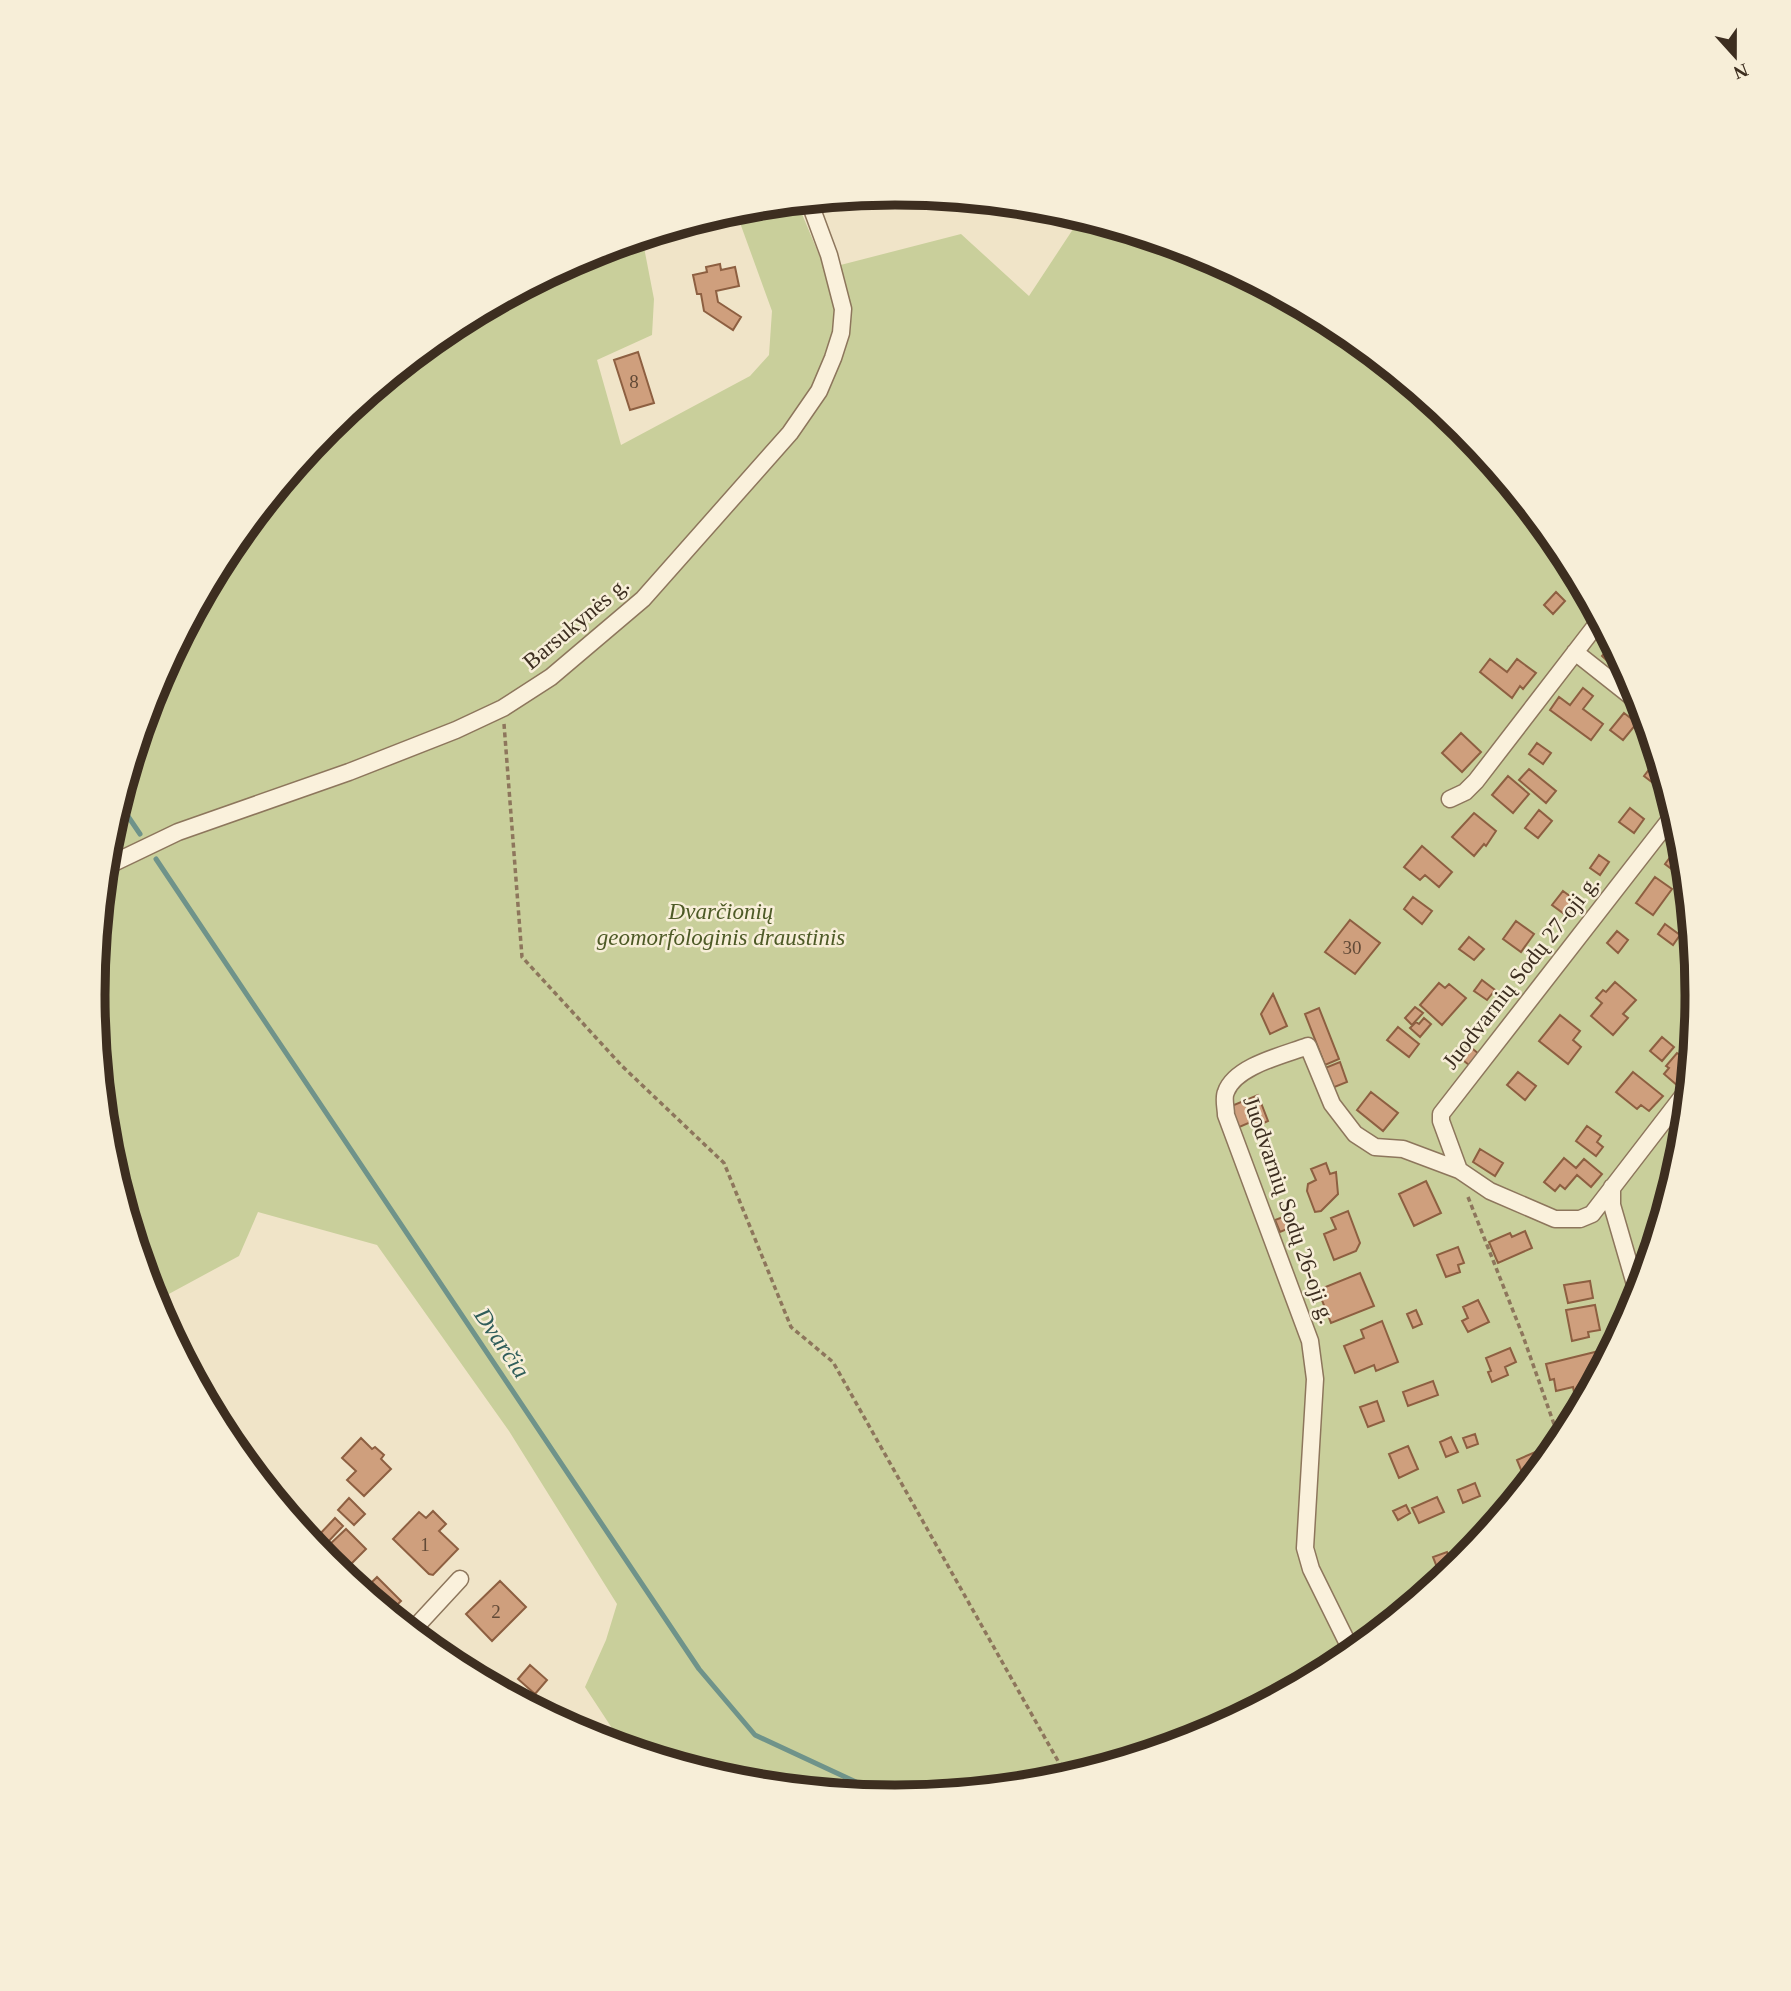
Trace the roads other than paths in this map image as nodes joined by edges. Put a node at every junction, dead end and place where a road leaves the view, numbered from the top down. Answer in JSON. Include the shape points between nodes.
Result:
{"nodes":[{"id":1,"x":812,"y":210,"type":"edge"},
{"id":2,"x":1594,"y":627,"type":"edge"},
{"id":3,"x":1575,"y":652,"type":"junction"},
{"id":4,"x":1626,"y":692,"type":"edge"},
{"id":5,"x":1450,"y":799,"type":"dead end"},
{"id":6,"x":1667,"y":824,"type":"edge"},
{"id":7,"x":117,"y":861,"type":"edge"},
{"id":8,"x":1679,"y":1101,"type":"edge"},
{"id":9,"x":1459,"y":1170,"type":"junction"},
{"id":10,"x":1612,"y":1188,"type":"junction"},
{"id":11,"x":1592,"y":1214,"type":"junction"},
{"id":12,"x":1617,"y":1225,"type":"junction"},
{"id":13,"x":1633,"y":1279,"type":"edge"},
{"id":14,"x":460,"y":1578,"type":"dead end"},
{"id":15,"x":417,"y":1625,"type":"edge"},
{"id":16,"x":1348,"y":1644,"type":"edge"}],
"edges":[{"from":1,"to":7,"type":"street","name":"Barsukynės g.","via":[[843,309],[841,333],[819,391],[790,433],[643,599],[551,677],[503,708],[349,772],[178,832]]},
{"from":2,"to":3,"type":"street"},
{"from":3,"to":4,"type":"street"},
{"from":3,"to":5,"type":"street","via":[[1476,781]]},
{"from":6,"to":9,"type":"street","name":"Juodvarnių Sodų 27-oji g.","via":[[1441,1114]]},
{"from":8,"to":10,"type":"street"},
{"from":9,"to":11,"type":"street","name":"Juodvarnių Sodų 26-oji g.","via":[[1490,1191],[1555,1219]]},
{"from":9,"to":16,"type":"street","name":"Juodvarnių Sodų 26-oji g.","via":[[1404,1149],[1375,1147],[1355,1134],[1332,1104],[1308,1046],[1244,1070],[1224,1094],[1226,1115],[1310,1341],[1315,1379],[1305,1548]]},
{"from":10,"to":11,"type":"street"},
{"from":10,"to":12,"type":"street"},
{"from":11,"to":12,"type":"street"},
{"from":12,"to":13,"type":"street"},
{"from":14,"to":15,"type":"street"}]}
